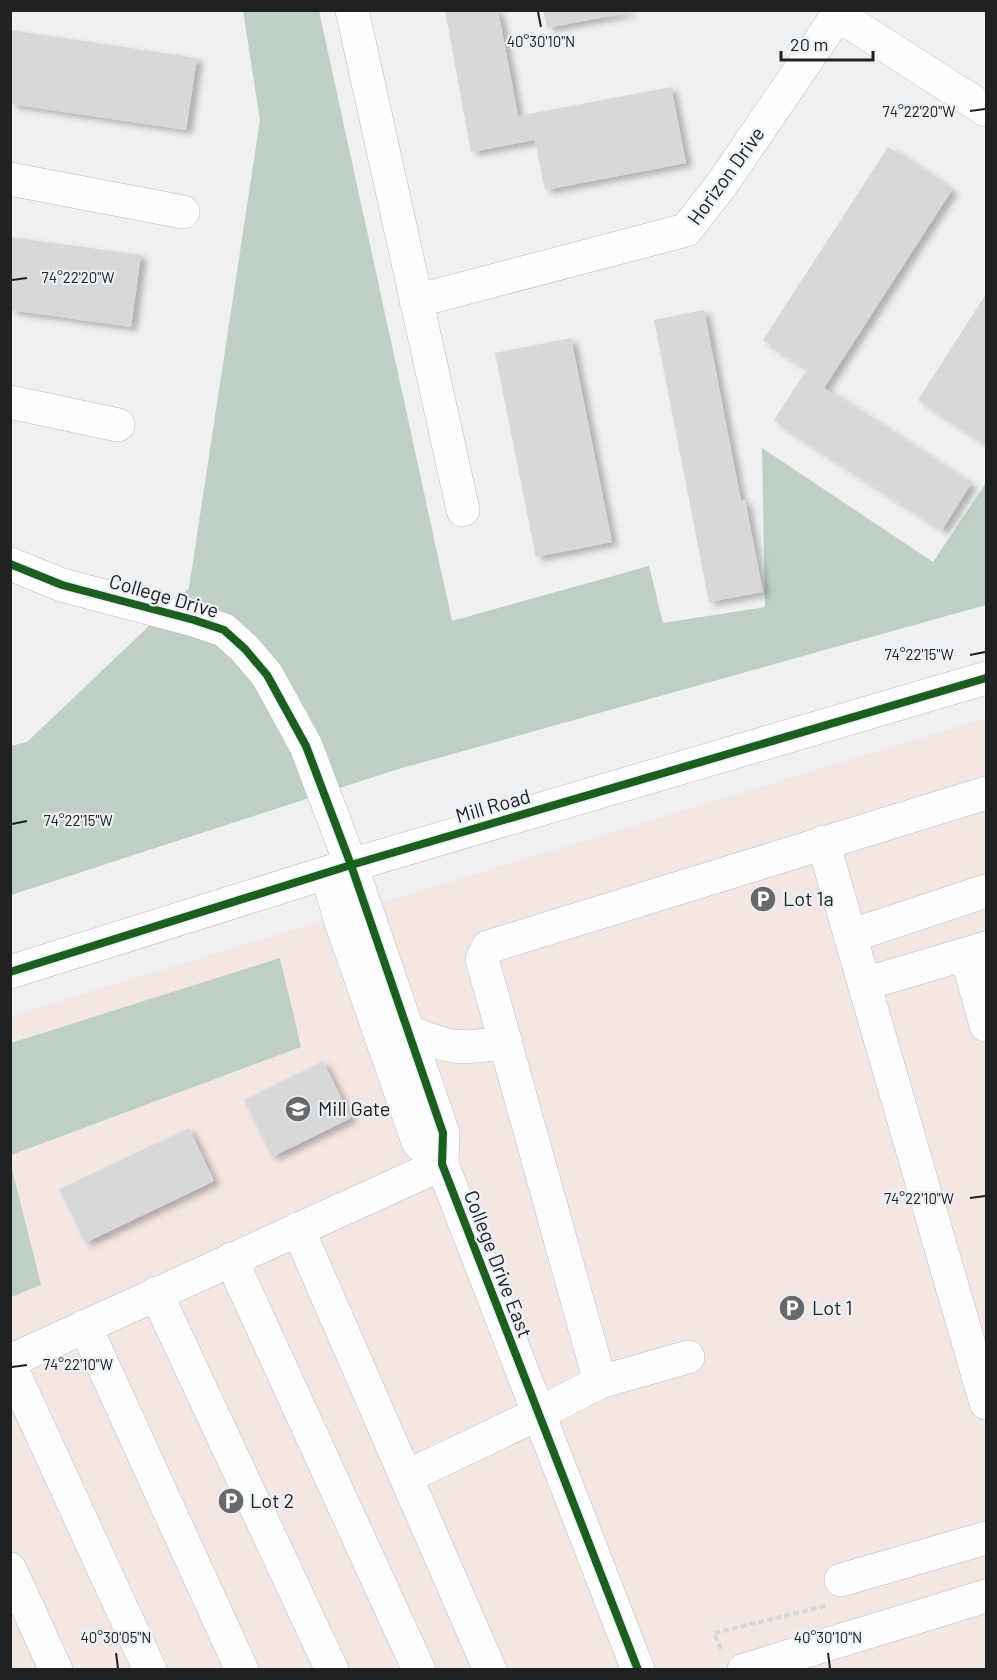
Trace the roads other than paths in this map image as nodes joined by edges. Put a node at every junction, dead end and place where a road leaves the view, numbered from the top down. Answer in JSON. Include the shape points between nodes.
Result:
{"nodes":[{"id":1,"x":352,"y":10,"type":"edge"},
{"id":2,"x":840,"y":13,"type":"edge"},
{"id":3,"x":987,"y":110,"type":"edge"},
{"id":4,"x":10,"y":179,"type":"edge"},
{"id":5,"x":183,"y":212,"type":"dead end"},
{"id":6,"x":416,"y":301,"type":"junction"},
{"id":7,"x":10,"y":402,"type":"edge"},
{"id":8,"x":118,"y":424,"type":"dead end"},
{"id":9,"x":463,"y":510,"type":"dead end"},
{"id":10,"x":10,"y":564,"type":"edge"},
{"id":11,"x":987,"y":678,"type":"edge"},
{"id":12,"x":987,"y":793,"type":"edge"},
{"id":13,"x":823,"y":842,"type":"junction"},
{"id":14,"x":339,"y":869,"type":"junction"},
{"id":15,"x":987,"y":891,"type":"edge"},
{"id":16,"x":850,"y":936,"type":"junction"},
{"id":17,"x":976,"y":951,"type":"edge"},
{"id":18,"x":10,"y":972,"type":"edge"},
{"id":19,"x":864,"y":984,"type":"junction"},
{"id":20,"x":987,"y":1025,"type":"edge"},
{"id":21,"x":408,"y":1031,"type":"junction"},
{"id":22,"x":506,"y":1042,"type":"junction"},
{"id":23,"x":416,"y":1095,"type":"junction"},
{"id":24,"x":442,"y":1164,"type":"junction"},
{"id":25,"x":298,"y":1229,"type":"junction"},
{"id":26,"x":231,"y":1259,"type":"junction"},
{"id":27,"x":156,"y":1293,"type":"junction"},
{"id":28,"x":85,"y":1326,"type":"junction"},
{"id":29,"x":688,"y":1357,"type":"dead end"},
{"id":30,"x":10,"y":1363,"type":"edge"},
{"id":31,"x":600,"y":1382,"type":"junction"},
{"id":32,"x":987,"y":1403,"type":"edge"},
{"id":33,"x":538,"y":1414,"type":"junction"},
{"id":34,"x":406,"y":1477,"type":"junction"},
{"id":35,"x":987,"y":1538,"type":"edge"},
{"id":36,"x":10,"y":1569,"type":"edge"},
{"id":37,"x":841,"y":1580,"type":"dead end"},
{"id":38,"x":987,"y":1596,"type":"edge"},
{"id":39,"x":56,"y":1670,"type":"edge"},
{"id":40,"x":150,"y":1670,"type":"edge"},
{"id":41,"x":242,"y":1670,"type":"edge"},
{"id":42,"x":332,"y":1670,"type":"edge"},
{"id":43,"x":418,"y":1670,"type":"edge"},
{"id":44,"x":490,"y":1670,"type":"edge"},
{"id":45,"x":638,"y":1670,"type":"edge"},
{"id":46,"x":744,"y":1670,"type":"edge"}],
"edges":[{"from":1,"to":6,"type":"street"},
{"from":2,"to":3,"type":"street"},
{"from":2,"to":6,"type":"street","name":"Horizon Drive","via":[[686,230]]},
{"from":4,"to":5,"type":"street"},
{"from":6,"to":9,"type":"street"},
{"from":7,"to":8,"type":"street"},
{"from":10,"to":14,"type":"street","name":"College Drive","via":[[62,585],[224,630],[245,649],[267,675],[306,746]]},
{"from":11,"to":14,"type":"street","name":"Mill Road"},
{"from":12,"to":13,"type":"street"},
{"from":13,"to":16,"type":"street"},
{"from":13,"to":22,"type":"street","via":[[488,947],[482,959]]},
{"from":14,"to":18,"type":"street","name":"Mill Road"},
{"from":14,"to":21,"type":"street","name":"College Drive East"},
{"from":14,"to":23,"type":"street","name":"College Drive East","via":[[340,919]]},
{"from":15,"to":16,"type":"street"},
{"from":16,"to":19,"type":"street"},
{"from":17,"to":19,"type":"street"},
{"from":17,"to":20,"type":"street"},
{"from":19,"to":32,"type":"street"},
{"from":21,"to":22,"type":"street","via":[[441,1045],[470,1048]]},
{"from":21,"to":23,"type":"street","name":"College Drive East"},
{"from":22,"to":31,"type":"street"},
{"from":23,"to":24,"type":"street","name":"College Drive East","via":[[443,1133]]},
{"from":24,"to":25,"type":"street"},
{"from":24,"to":33,"type":"street","name":"College Drive East"},
{"from":25,"to":26,"type":"street"},
{"from":25,"to":34,"type":"street"},
{"from":26,"to":27,"type":"street"},
{"from":26,"to":43,"type":"street"},
{"from":27,"to":28,"type":"street"},
{"from":27,"to":42,"type":"street"},
{"from":28,"to":30,"type":"street"},
{"from":28,"to":41,"type":"street"},
{"from":29,"to":31,"type":"street"},
{"from":30,"to":40,"type":"street"},
{"from":31,"to":33,"type":"street"},
{"from":33,"to":34,"type":"street"},
{"from":33,"to":45,"type":"street","name":"College Drive East"},
{"from":34,"to":44,"type":"street"},
{"from":35,"to":37,"type":"street"},
{"from":36,"to":39,"type":"street"},
{"from":38,"to":46,"type":"street"}]}
